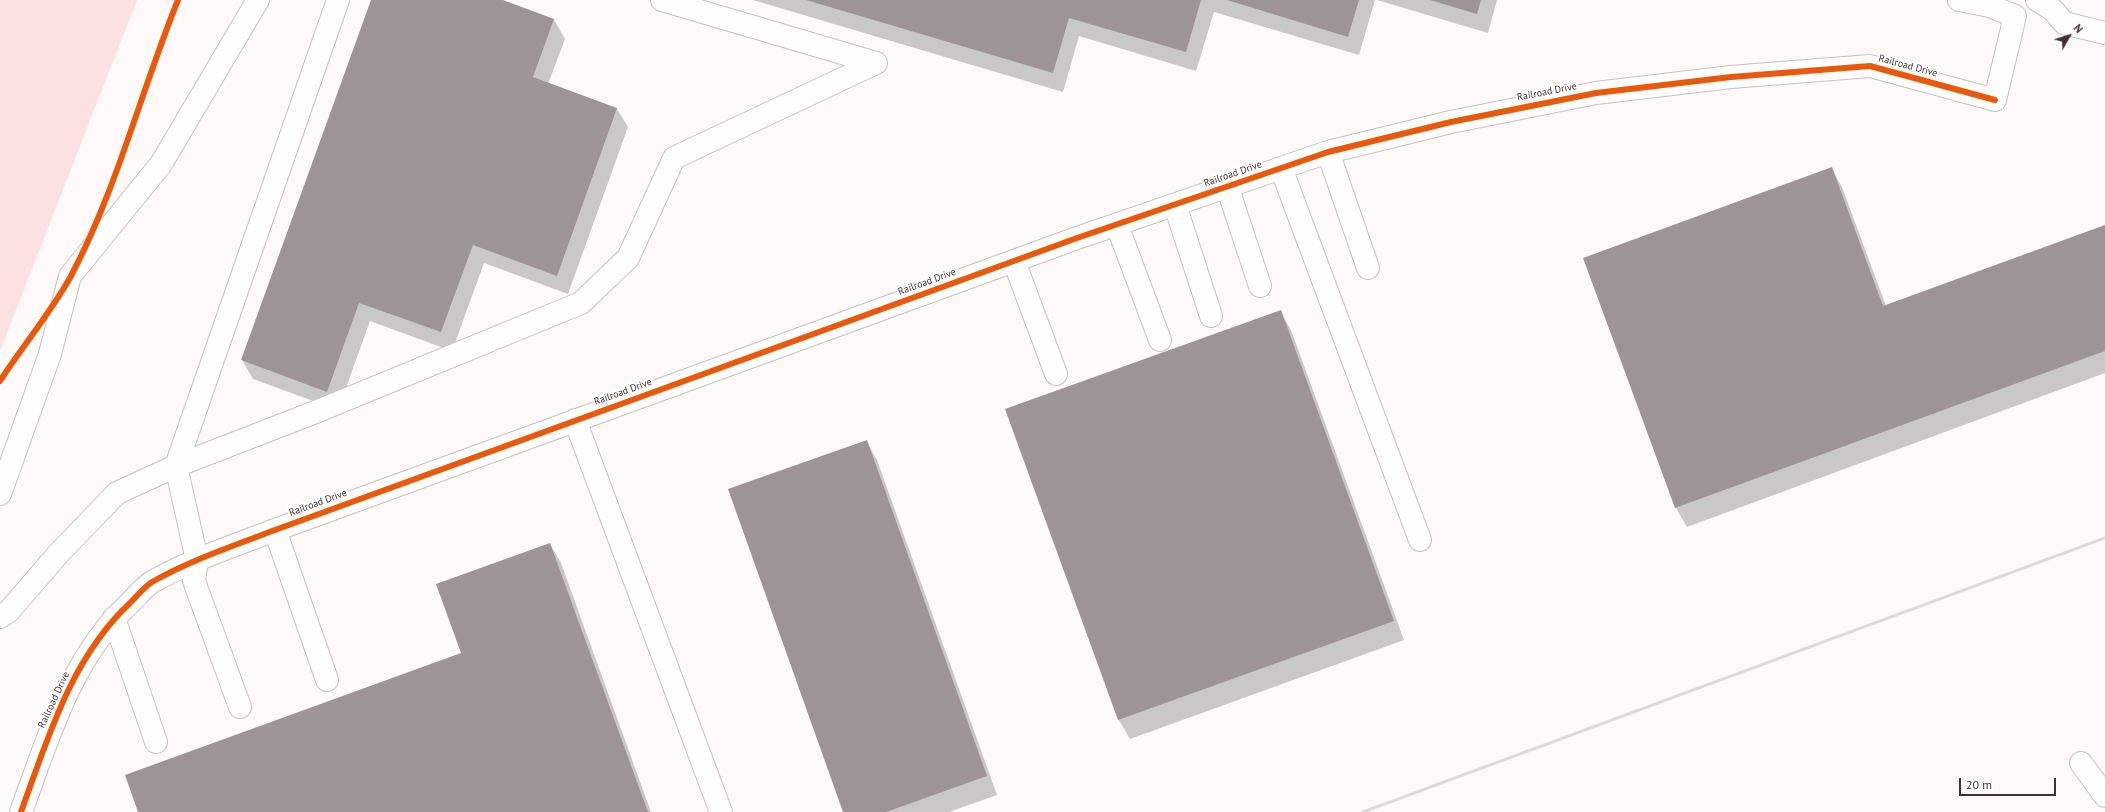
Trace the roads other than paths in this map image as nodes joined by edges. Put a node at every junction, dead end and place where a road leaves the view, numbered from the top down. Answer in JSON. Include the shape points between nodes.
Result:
{"nodes":[{"id":1,"x":258,"y":0,"type":"edge"},
{"id":2,"x":338,"y":0,"type":"edge"},
{"id":3,"x":662,"y":0,"type":"edge"},
{"id":4,"x":1959,"y":0,"type":"edge"},
{"id":5,"x":2037,"y":0,"type":"edge"},
{"id":6,"x":2105,"y":33,"type":"edge"},
{"id":7,"x":1328,"y":152,"type":"junction"},
{"id":8,"x":1281,"y":168,"type":"junction"},
{"id":9,"x":1227,"y":186,"type":"junction"},
{"id":10,"x":1175,"y":205,"type":"junction"},
{"id":11,"x":1117,"y":225,"type":"junction"},
{"id":12,"x":1014,"y":261,"type":"junction"},
{"id":13,"x":1368,"y":268,"type":"dead end"},
{"id":14,"x":1260,"y":286,"type":"dead end"},
{"id":15,"x":1211,"y":316,"type":"dead end"},
{"id":16,"x":1160,"y":340,"type":"dead end"},
{"id":17,"x":1056,"y":374,"type":"dead end"},
{"id":18,"x":575,"y":420,"type":"junction"},
{"id":19,"x":176,"y":466,"type":"junction"},
{"id":20,"x":0,"y":494,"type":"edge"},
{"id":21,"x":274,"y":530,"type":"junction"},
{"id":22,"x":1420,"y":540,"type":"dead end"},
{"id":23,"x":197,"y":560,"type":"junction"},
{"id":24,"x":0,"y":617,"type":"edge"},
{"id":25,"x":114,"y":618,"type":"junction"},
{"id":26,"x":328,"y":680,"type":"dead end"},
{"id":27,"x":240,"y":707,"type":"dead end"},
{"id":28,"x":156,"y":742,"type":"dead end"},
{"id":29,"x":2081,"y":763,"type":"dead end"},
{"id":30,"x":2105,"y":796,"type":"edge"},
{"id":31,"x":21,"y":812,"type":"edge"},
{"id":32,"x":721,"y":812,"type":"edge"}],
"edges":[{"from":1,"to":20,"type":"street","via":[[161,164],[70,276],[50,354]]},
{"from":2,"to":19,"type":"street"},
{"from":3,"to":19,"type":"street","via":[[876,63],[674,158],[628,258],[581,303]]},
{"from":4,"to":7,"type":"street","name":"Railroad Drive","via":[[1990,6],[2015,16],[1995,100],[1870,66],[1731,77],[1596,93],[1451,122]]},
{"from":5,"to":6,"type":"street","via":[[2053,10],[2064,23]]},
{"from":7,"to":8,"type":"street","name":"Railroad Drive"},
{"from":7,"to":13,"type":"street"},
{"from":8,"to":9,"type":"street","name":"Railroad Drive"},
{"from":8,"to":22,"type":"street"},
{"from":9,"to":10,"type":"street","name":"Railroad Drive"},
{"from":9,"to":14,"type":"street"},
{"from":10,"to":11,"type":"street","name":"Railroad Drive"},
{"from":10,"to":15,"type":"street"},
{"from":11,"to":12,"type":"street","name":"Railroad Drive"},
{"from":11,"to":16,"type":"street"},
{"from":12,"to":17,"type":"street"},
{"from":12,"to":18,"type":"street","name":"Railroad Drive"},
{"from":18,"to":21,"type":"street","name":"Railroad Drive"},
{"from":18,"to":32,"type":"street"},
{"from":19,"to":23,"type":"street"},
{"from":19,"to":24,"type":"street","via":[[117,493],[59,553],[10,611]]},
{"from":21,"to":23,"type":"street","name":"Railroad Drive"},
{"from":21,"to":26,"type":"street"},
{"from":23,"to":25,"type":"street","name":"Railroad Drive","via":[[151,583]]},
{"from":23,"to":27,"type":"street","via":[[194,581]]},
{"from":25,"to":28,"type":"street"},
{"from":25,"to":31,"type":"street","name":"Railroad Drive","via":[[84,661],[58,710]]},
{"from":29,"to":30,"type":"street"}]}
